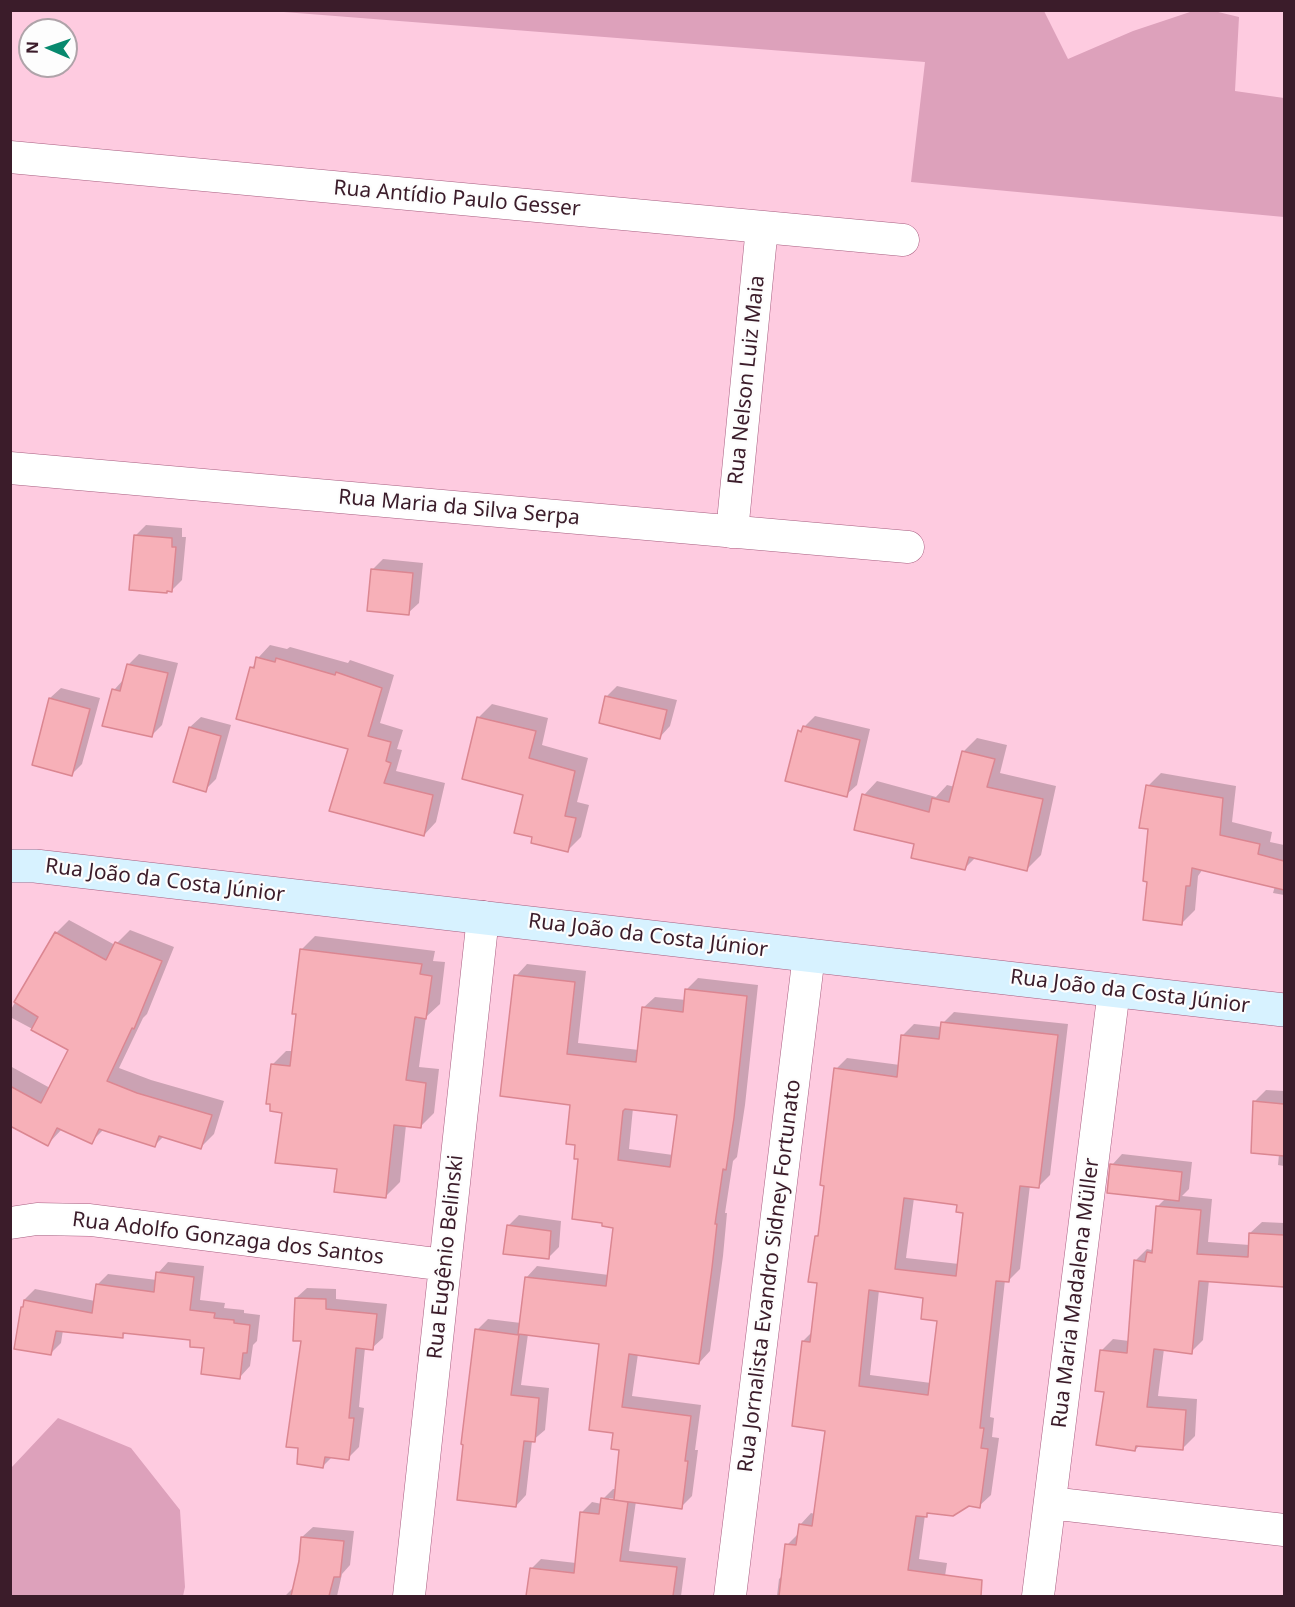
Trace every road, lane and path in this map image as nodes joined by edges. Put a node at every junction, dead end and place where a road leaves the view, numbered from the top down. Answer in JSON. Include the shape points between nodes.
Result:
{"nodes":[{"id":1,"x":10,"y":157,"type":"edge"},
{"id":2,"x":762,"y":227,"type":"junction"},
{"id":3,"x":903,"y":240,"type":"dead end"},
{"id":4,"x":10,"y":468,"type":"edge"},
{"id":5,"x":732,"y":532,"type":"junction"},
{"id":6,"x":908,"y":547,"type":"dead end"},
{"id":7,"x":10,"y":866,"type":"edge"},
{"id":8,"x":483,"y":917,"type":"junction"},
{"id":9,"x":809,"y":955,"type":"junction"},
{"id":10,"x":1114,"y":990,"type":"junction"},
{"id":11,"x":1284,"y":1010,"type":"edge"},
{"id":12,"x":10,"y":1223,"type":"edge"},
{"id":13,"x":445,"y":1265,"type":"junction"},
{"id":14,"x":1050,"y":1503,"type":"junction"},
{"id":15,"x":1284,"y":1530,"type":"edge"},
{"id":16,"x":409,"y":1596,"type":"edge"},
{"id":17,"x":730,"y":1596,"type":"edge"},
{"id":18,"x":1038,"y":1596,"type":"edge"}],
"edges":[{"from":1,"to":2,"type":"street","name":"Rua Antídio Paulo Gesser"},
{"from":2,"to":3,"type":"street","name":"Rua Antídio Paulo Gesser"},
{"from":2,"to":5,"type":"street","name":"Rua Nelson Luiz Maia"},
{"from":4,"to":5,"type":"street","name":"Rua Maria da Silva Serpa"},
{"from":5,"to":6,"type":"street","name":"Rua Maria da Silva Serpa"},
{"from":7,"to":8,"type":"main road","name":"Rua João da Costa Júnior"},
{"from":8,"to":9,"type":"main road","name":"Rua João da Costa Júnior"},
{"from":8,"to":13,"type":"street","name":"Rua Eugênio Belinski"},
{"from":9,"to":10,"type":"main road","name":"Rua João da Costa Júnior"},
{"from":9,"to":17,"type":"street","name":"Rua Jornalista Evandro Sidney Fortunato"},
{"from":10,"to":11,"type":"main road","name":"Rua João da Costa Júnior"},
{"from":10,"to":14,"type":"street","name":"Rua Maria Madalena Müller"},
{"from":12,"to":13,"type":"street","name":"Rua Adolfo Gonzaga dos Santos","via":[[90,1220]]},
{"from":13,"to":16,"type":"street","name":"Rua Eugênio Belinski"},
{"from":14,"to":15,"type":"street"},
{"from":14,"to":18,"type":"street","name":"Rua Maria Madalena Müller"}]}
